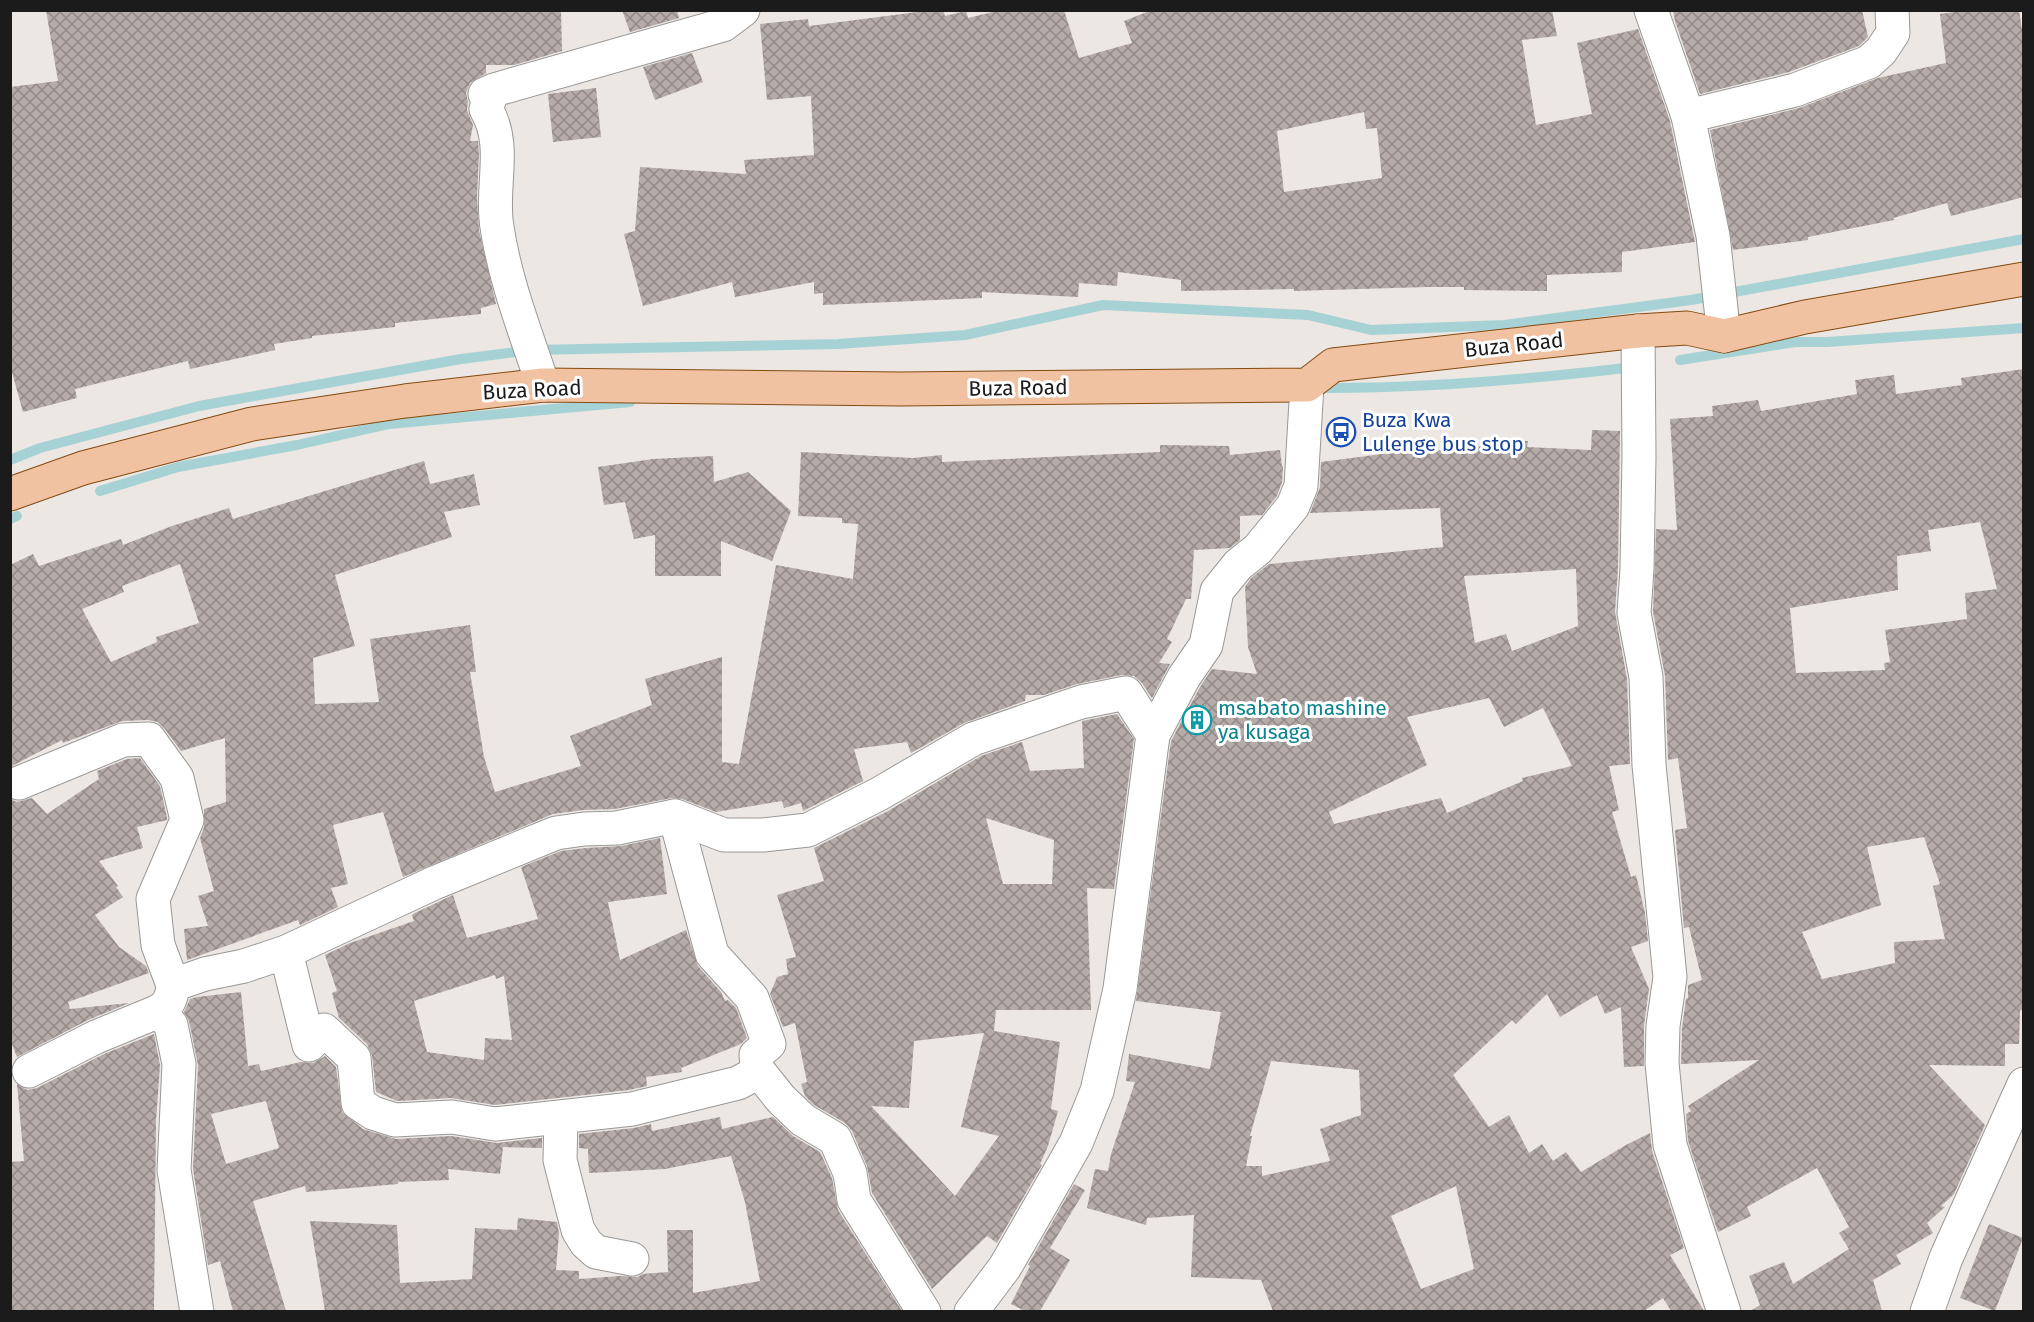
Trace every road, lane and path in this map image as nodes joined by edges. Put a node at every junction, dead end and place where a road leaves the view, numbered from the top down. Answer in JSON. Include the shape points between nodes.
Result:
{"nodes":[{"id":1,"x":742,"y":10,"type":"edge"},
{"id":2,"x":1651,"y":10,"type":"edge"},
{"id":3,"x":1892,"y":10,"type":"edge"},
{"id":4,"x":1689,"y":116,"type":"junction"},
{"id":5,"x":2024,"y":279,"type":"edge"},
{"id":6,"x":1638,"y":331,"type":"junction"},
{"id":7,"x":1724,"y":336,"type":"junction"},
{"id":8,"x":1306,"y":385,"type":"junction"},
{"id":9,"x":543,"y":386,"type":"junction"},
{"id":10,"x":10,"y":494,"type":"edge"},
{"id":11,"x":1153,"y":735,"type":"junction"},
{"id":12,"x":19,"y":783,"type":"dead end"},
{"id":13,"x":675,"y":816,"type":"junction"},
{"id":14,"x":286,"y":952,"type":"junction"},
{"id":15,"x":166,"y":998,"type":"junction"},
{"id":16,"x":757,"y":1069,"type":"junction"},
{"id":17,"x":29,"y":1071,"type":"dead end"},
{"id":18,"x":2024,"y":1084,"type":"edge"},
{"id":19,"x":561,"y":1118,"type":"junction"},
{"id":20,"x":632,"y":1259,"type":"dead end"},
{"id":21,"x":197,"y":1311,"type":"edge"},
{"id":22,"x":924,"y":1311,"type":"edge"},
{"id":23,"x":971,"y":1311,"type":"edge"},
{"id":24,"x":1724,"y":1311,"type":"edge"},
{"id":25,"x":1927,"y":1311,"type":"edge"}],
"edges":[{"from":1,"to":9,"type":"street","via":[[723,25],[485,94],[498,144],[496,225],[509,281]]},
{"from":2,"to":4,"type":"street"},
{"from":3,"to":4,"type":"street","via":[[1893,33],[1869,62],[1795,90]]},
{"from":4,"to":7,"type":"street","via":[[1713,236]]},
{"from":5,"to":7,"type":"main road","name":"Buza Road","via":[[1805,317]]},
{"from":6,"to":7,"type":"main road","name":"Buza Road","via":[[1687,328]]},
{"from":6,"to":8,"type":"main road","name":"Buza Road","via":[[1333,365]]},
{"from":6,"to":24,"type":"street","via":[[1634,613],[1646,677],[1649,765],[1670,976],[1663,1026],[1666,1123]]},
{"from":8,"to":9,"type":"main road","name":"Buza Road","via":[[901,389]]},
{"from":8,"to":11,"type":"street","via":[[1301,486],[1293,506],[1217,591],[1206,645]]},
{"from":9,"to":10,"type":"main road","name":"Buza Road","via":[[252,424],[83,468]]},
{"from":11,"to":13,"type":"street","via":[[1126,693],[1082,702],[973,739],[808,830],[724,835]]},
{"from":11,"to":23,"type":"street","via":[[1120,989],[1097,1091],[1076,1143],[1038,1210],[1005,1267]]},
{"from":12,"to":15,"type":"street","via":[[123,740],[149,739],[169,764],[177,778],[187,820],[153,899]]},
{"from":13,"to":14,"type":"street","via":[[617,828],[556,832]]},
{"from":13,"to":16,"type":"street","via":[[712,954],[752,998],[769,1044],[756,1056]]},
{"from":14,"to":15,"type":"street","via":[[205,974]]},
{"from":14,"to":19,"type":"street","via":[[309,1045],[324,1030],[354,1058],[358,1103],[373,1113],[395,1120],[452,1117],[495,1124]]},
{"from":15,"to":17,"type":"street"},
{"from":15,"to":21,"type":"street","via":[[179,1064],[174,1170]]},
{"from":16,"to":19,"type":"street","via":[[738,1083],[715,1090],[632,1109]]},
{"from":16,"to":22,"type":"street","via":[[803,1120],[835,1139],[850,1173],[854,1200]]},
{"from":18,"to":25,"type":"street","via":[[1946,1258]]},
{"from":19,"to":20,"type":"street","via":[[560,1160],[578,1230],[596,1252]]}]}
